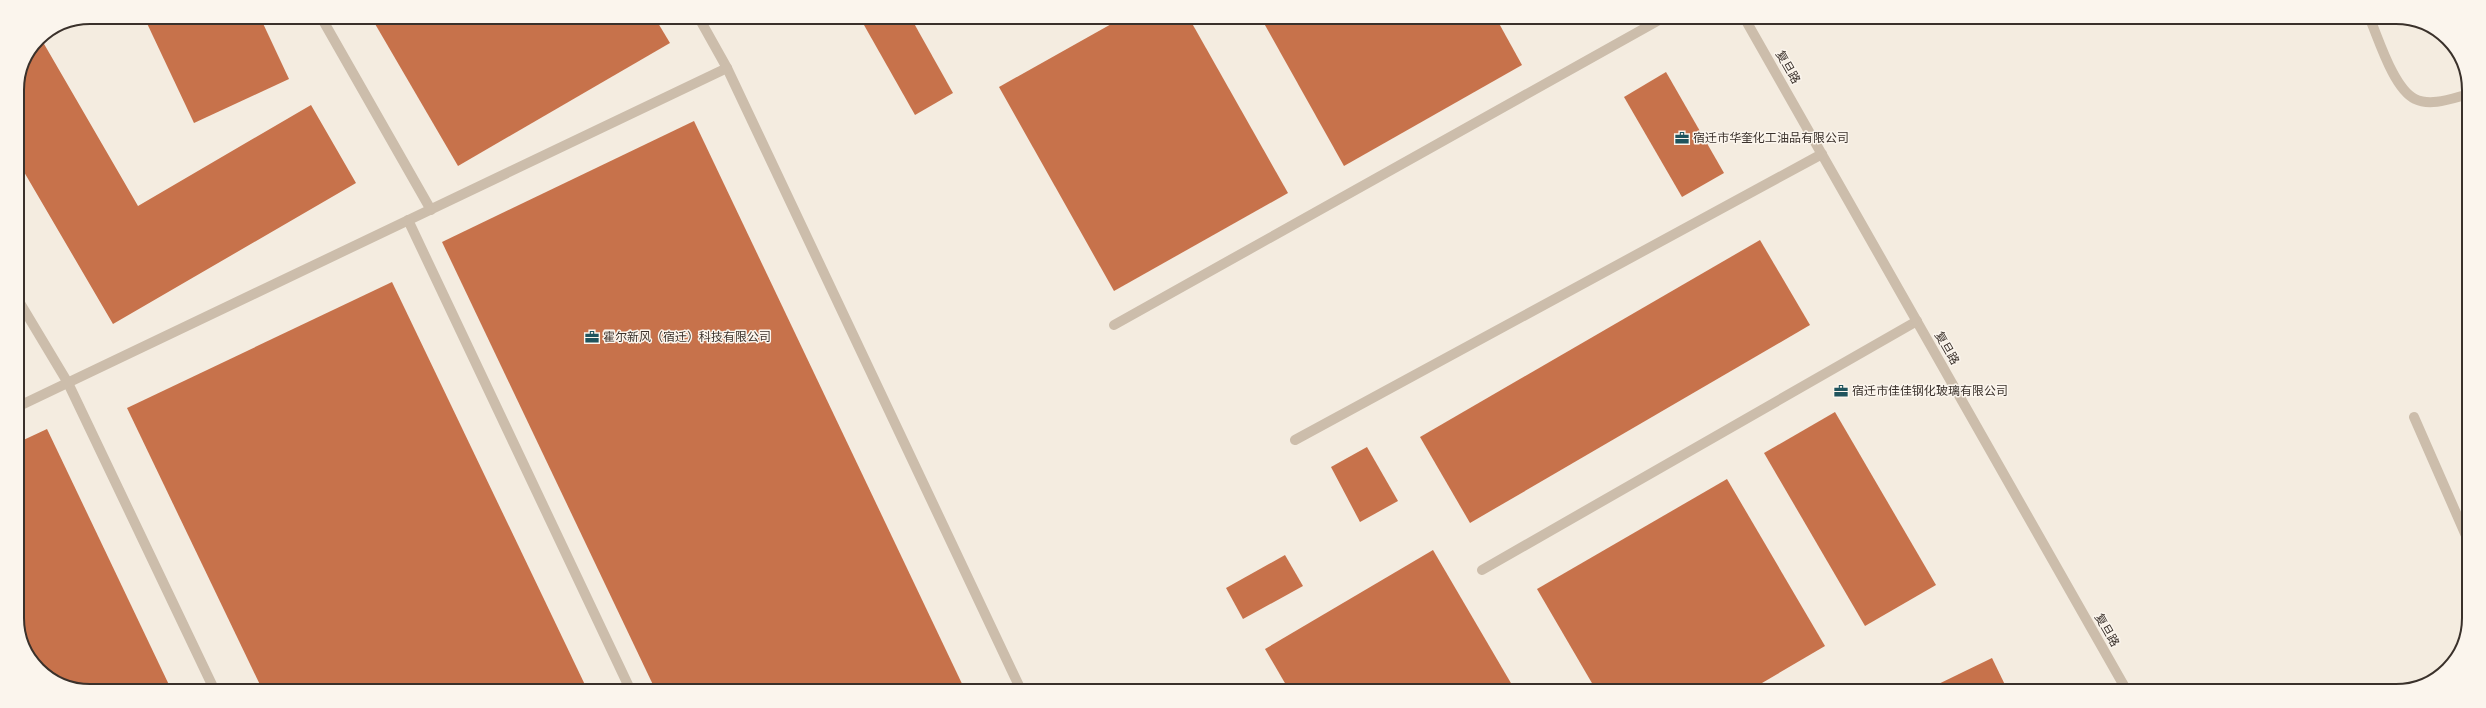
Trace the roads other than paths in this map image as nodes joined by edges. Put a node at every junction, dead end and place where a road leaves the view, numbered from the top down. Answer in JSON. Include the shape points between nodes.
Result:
{"nodes":[{"id":1,"x":325,"y":24,"type":"edge"},
{"id":2,"x":702,"y":24,"type":"edge"},
{"id":3,"x":1652,"y":24,"type":"edge"},
{"id":4,"x":1748,"y":24,"type":"edge"},
{"id":5,"x":2372,"y":24,"type":"edge"},
{"id":6,"x":727,"y":68,"type":"junction"},
{"id":7,"x":2462,"y":96,"type":"edge"},
{"id":8,"x":1822,"y":154,"type":"junction"},
{"id":9,"x":431,"y":210,"type":"junction"},
{"id":10,"x":408,"y":220,"type":"junction"},
{"id":11,"x":24,"y":310,"type":"edge"},
{"id":12,"x":1917,"y":321,"type":"junction"},
{"id":13,"x":1114,"y":325,"type":"dead end"},
{"id":14,"x":68,"y":383,"type":"junction"},
{"id":15,"x":24,"y":404,"type":"edge"},
{"id":16,"x":2414,"y":417,"type":"dead end"},
{"id":17,"x":1295,"y":440,"type":"dead end"},
{"id":18,"x":2462,"y":527,"type":"edge"},
{"id":19,"x":1482,"y":570,"type":"dead end"},
{"id":20,"x":212,"y":684,"type":"edge"},
{"id":21,"x":628,"y":684,"type":"edge"},
{"id":22,"x":1018,"y":684,"type":"edge"},
{"id":23,"x":2123,"y":684,"type":"edge"}],
"edges":[{"from":1,"to":9,"type":"street"},
{"from":2,"to":6,"type":"street"},
{"from":3,"to":13,"type":"street"},
{"from":4,"to":8,"type":"street","name":"复旦路"},
{"from":5,"to":7,"type":"street","via":[[2399,84],[2415,99],[2440,102]]},
{"from":6,"to":9,"type":"street"},
{"from":6,"to":22,"type":"street"},
{"from":8,"to":12,"type":"street","name":"复旦路"},
{"from":8,"to":17,"type":"street"},
{"from":9,"to":10,"type":"street"},
{"from":10,"to":14,"type":"street"},
{"from":10,"to":21,"type":"street"},
{"from":11,"to":14,"type":"street"},
{"from":12,"to":19,"type":"street"},
{"from":12,"to":23,"type":"street","name":"复旦路"},
{"from":14,"to":15,"type":"street"},
{"from":14,"to":20,"type":"street"},
{"from":16,"to":18,"type":"street"}]}
